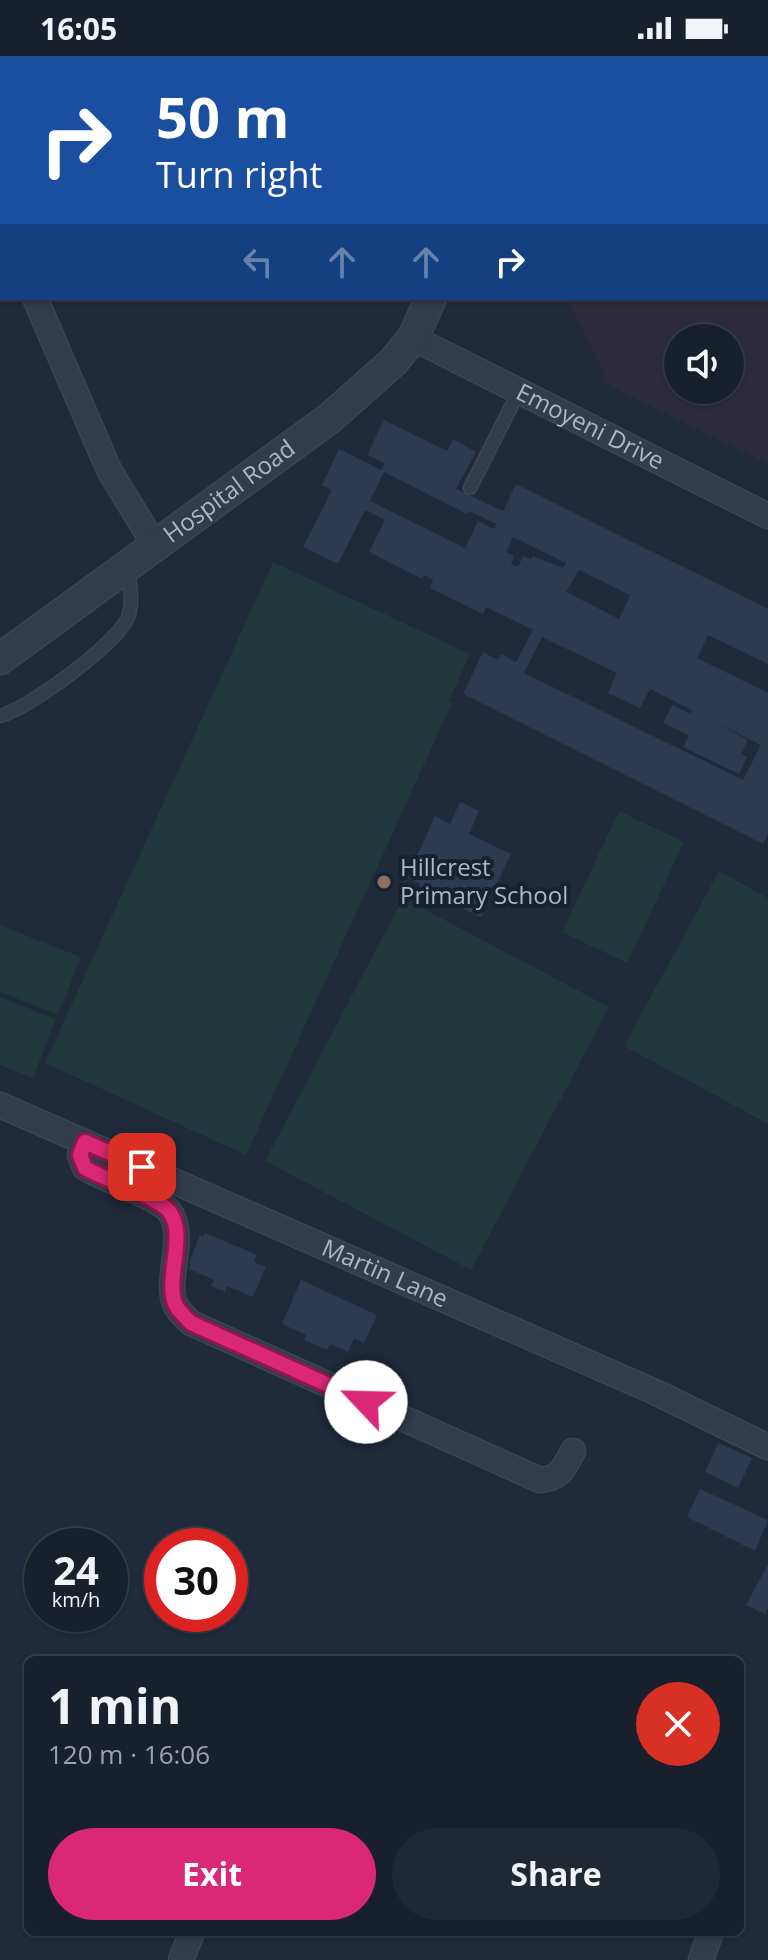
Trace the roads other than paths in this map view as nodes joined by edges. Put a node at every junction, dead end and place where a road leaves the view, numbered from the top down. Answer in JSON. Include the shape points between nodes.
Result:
{"nodes":[{"id":1,"x":36,"y":300,"type":"edge"},
{"id":2,"x":430,"y":300,"type":"edge"},
{"id":3,"x":413,"y":338,"type":"junction"},
{"id":4,"x":519,"y":391,"type":"junction"},
{"id":5,"x":470,"y":488,"type":"dead end"},
{"id":6,"x":768,"y":516,"type":"edge"},
{"id":7,"x":156,"y":547,"type":"junction"},
{"id":8,"x":127,"y":568,"type":"junction"},
{"id":9,"x":0,"y":659,"type":"edge"},
{"id":10,"x":0,"y":716,"type":"edge"},
{"id":11,"x":0,"y":1105,"type":"edge"},
{"id":12,"x":85,"y":1142,"type":"junction"},
{"id":13,"x":768,"y":1447,"type":"edge"},
{"id":14,"x":573,"y":1451,"type":"dead end"},
{"id":15,"x":190,"y":1936,"type":"edge"},
{"id":16,"x":710,"y":1936,"type":"edge"},
{"id":17,"x":181,"y":1960,"type":"edge"},
{"id":18,"x":701,"y":1960,"type":"edge"}],
"edges":[{"from":1,"to":7,"type":"street","via":[[109,470]]},
{"from":2,"to":3,"type":"street","name":"Hospital Road"},
{"from":3,"to":4,"type":"street","name":"Emoyeni Drive"},
{"from":3,"to":7,"type":"street","name":"Hospital Road","via":[[330,418]]},
{"from":4,"to":5,"type":"lane"},
{"from":4,"to":6,"type":"street","name":"Emoyeni Drive"},
{"from":7,"to":8,"type":"street","name":"Hospital Road"},
{"from":8,"to":9,"type":"street","name":"Hospital Road"},
{"from":8,"to":10,"type":"lane","via":[[131,605],[115,636],[26,706]]},
{"from":11,"to":12,"type":"street","name":"Martin Lane"},
{"from":12,"to":13,"type":"street","name":"Martin Lane","via":[[655,1392]]},
{"from":12,"to":14,"type":"street","via":[[80,1155],[85,1168],[171,1213],[176,1231],[176,1307],[191,1323],[540,1480],[561,1474]]},
{"from":15,"to":17,"type":"street"},
{"from":16,"to":18,"type":"street"}]}
